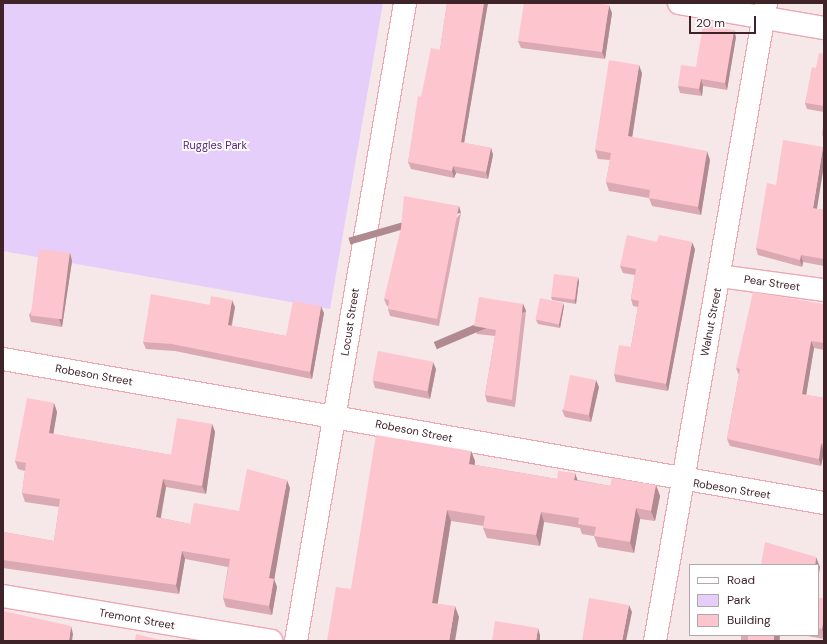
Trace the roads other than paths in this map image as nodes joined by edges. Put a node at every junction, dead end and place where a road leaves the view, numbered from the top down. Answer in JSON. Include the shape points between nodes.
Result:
{"nodes":[{"id":1,"x":405,"y":3,"type":"edge"},
{"id":2,"x":679,"y":3,"type":"edge"},
{"id":3,"x":765,"y":11,"type":"edge"},
{"id":4,"x":824,"y":28,"type":"edge"},
{"id":5,"x":720,"y":276,"type":"junction"},
{"id":6,"x":824,"y":290,"type":"edge"},
{"id":7,"x":3,"y":359,"type":"edge"},
{"id":8,"x":335,"y":416,"type":"junction"},
{"id":9,"x":682,"y":480,"type":"junction"},
{"id":10,"x":824,"y":503,"type":"edge"},
{"id":11,"x":3,"y":596,"type":"edge"},
{"id":12,"x":271,"y":641,"type":"edge"},
{"id":13,"x":296,"y":641,"type":"edge"},
{"id":14,"x":655,"y":641,"type":"edge"}],
"edges":[{"from":1,"to":8,"type":"street","name":"Locust Street"},
{"from":2,"to":3,"type":"street"},
{"from":3,"to":4,"type":"street"},
{"from":3,"to":5,"type":"street","name":"Walnut Street"},
{"from":5,"to":6,"type":"street","name":"Pear Street"},
{"from":5,"to":9,"type":"street","name":"Walnut Street"},
{"from":7,"to":8,"type":"street","name":"Robeson Street"},
{"from":8,"to":9,"type":"street","name":"Robeson Street"},
{"from":8,"to":13,"type":"street","name":"Locust Street"},
{"from":9,"to":10,"type":"street","name":"Robeson Street"},
{"from":9,"to":14,"type":"street","name":"Walnut Street"},
{"from":11,"to":12,"type":"street","name":"Tremont Street"}]}
